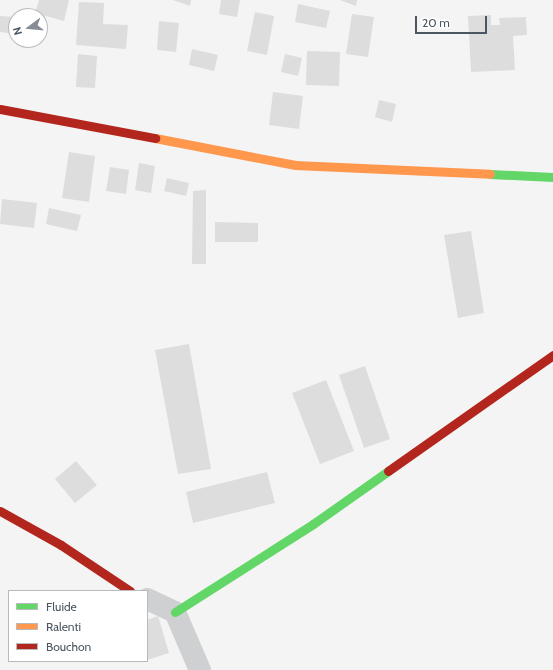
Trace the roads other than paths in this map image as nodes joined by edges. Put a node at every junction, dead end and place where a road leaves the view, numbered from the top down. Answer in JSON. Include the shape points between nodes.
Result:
{"nodes":[{"id":1,"x":0,"y":109,"type":"edge"},
{"id":2,"x":553,"y":177,"type":"edge"},
{"id":3,"x":553,"y":355,"type":"edge"},
{"id":4,"x":0,"y":511,"type":"edge"},
{"id":5,"x":128,"y":590,"type":"edge"},
{"id":6,"x":148,"y":599,"type":"edge"},
{"id":7,"x":175,"y":612,"type":"junction"},
{"id":8,"x":200,"y":670,"type":"edge"}],
"edges":[{"from":1,"to":2,"type":"street","via":[[295,165]]},
{"from":3,"to":7,"type":"street","via":[[313,524]]},
{"from":4,"to":5,"type":"street"},
{"from":6,"to":7,"type":"street"},
{"from":7,"to":8,"type":"street"}]}
